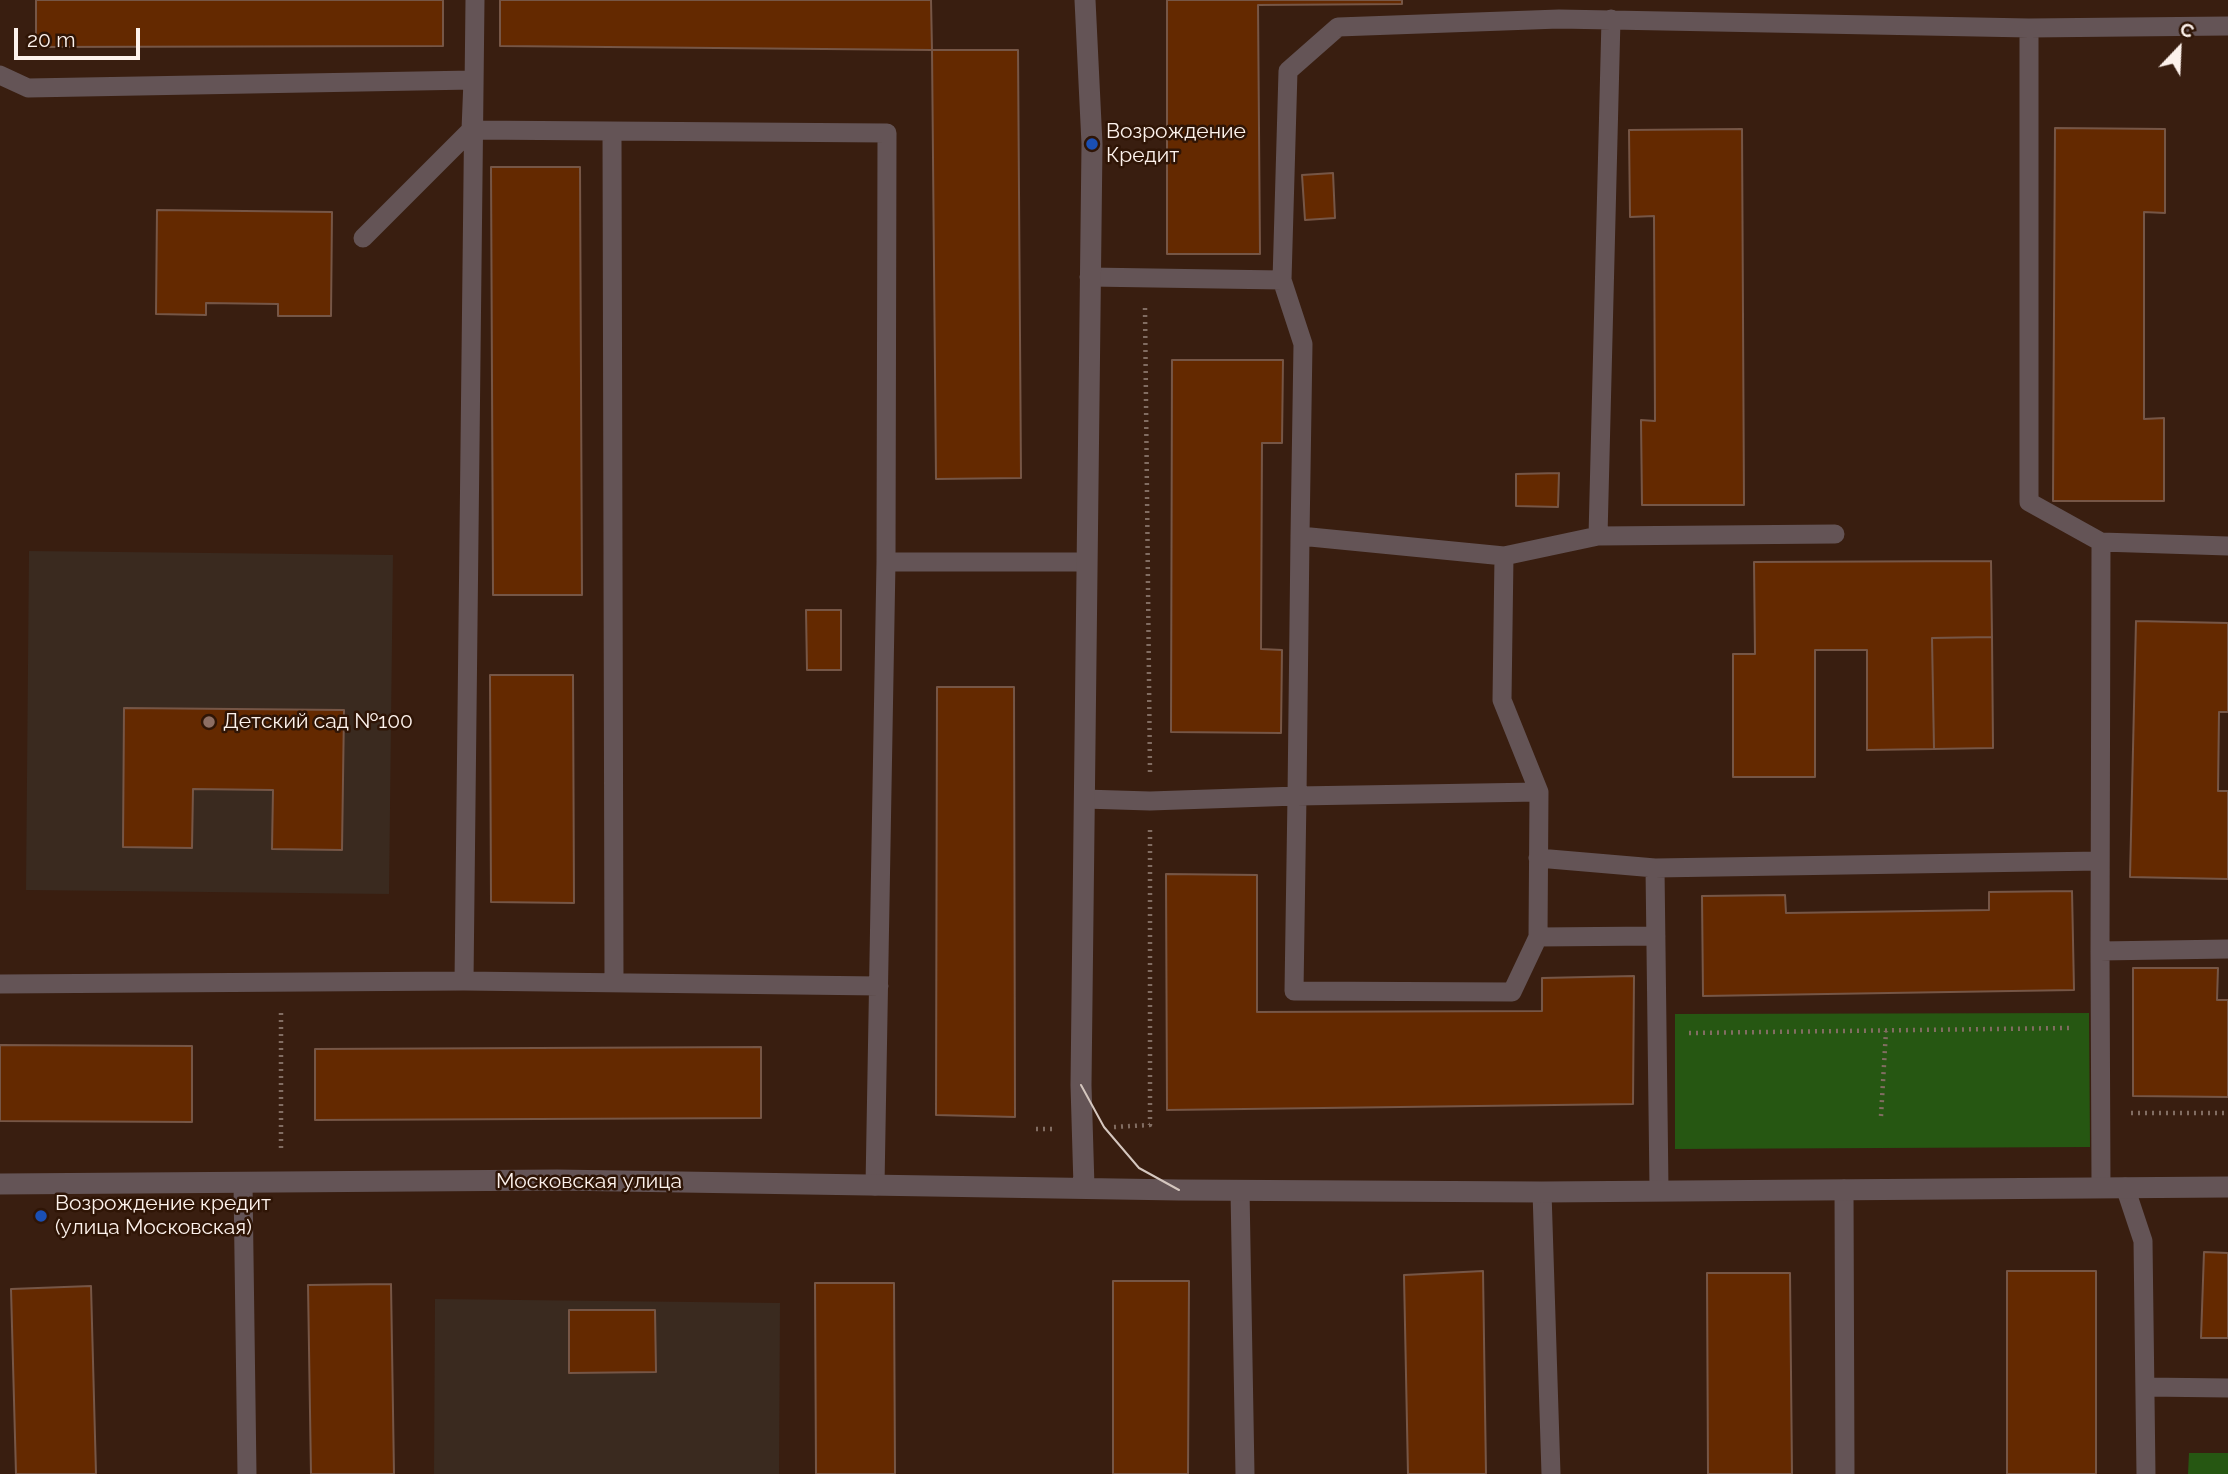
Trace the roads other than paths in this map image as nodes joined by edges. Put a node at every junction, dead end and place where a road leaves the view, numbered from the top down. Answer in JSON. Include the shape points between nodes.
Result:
{"nodes":[{"id":1,"x":475,"y":0,"type":"edge"},
{"id":2,"x":1084,"y":0,"type":"edge"},
{"id":3,"x":1559,"y":9,"type":"edge"},
{"id":4,"x":1611,"y":19,"type":"junction"},
{"id":5,"x":2228,"y":26,"type":"edge"},
{"id":6,"x":2029,"y":27,"type":"junction"},
{"id":7,"x":0,"y":75,"type":"edge"},
{"id":8,"x":473,"y":80,"type":"junction"},
{"id":9,"x":471,"y":130,"type":"junction"},
{"id":10,"x":612,"y":132,"type":"junction"},
{"id":11,"x":363,"y":238,"type":"dead end"},
{"id":12,"x":1089,"y":277,"type":"junction"},
{"id":13,"x":1282,"y":279,"type":"junction"},
{"id":14,"x":1835,"y":534,"type":"dead end"},
{"id":15,"x":1300,"y":536,"type":"junction"},
{"id":16,"x":1598,"y":536,"type":"junction"},
{"id":17,"x":2101,"y":542,"type":"junction"},
{"id":18,"x":2228,"y":546,"type":"edge"},
{"id":19,"x":1504,"y":556,"type":"junction"},
{"id":20,"x":886,"y":562,"type":"junction"},
{"id":21,"x":1086,"y":562,"type":"junction"},
{"id":22,"x":1539,"y":792,"type":"junction"},
{"id":23,"x":1297,"y":796,"type":"junction"},
{"id":24,"x":1084,"y":799,"type":"junction"},
{"id":25,"x":1538,"y":858,"type":"junction"},
{"id":26,"x":2100,"y":861,"type":"junction"},
{"id":27,"x":1655,"y":868,"type":"junction"},
{"id":28,"x":1656,"y":936,"type":"junction"},
{"id":29,"x":1538,"y":937,"type":"junction"},
{"id":30,"x":2228,"y":949,"type":"edge"},
{"id":31,"x":2100,"y":951,"type":"junction"},
{"id":32,"x":464,"y":981,"type":"junction"},
{"id":33,"x":614,"y":981,"type":"junction"},
{"id":34,"x":0,"y":984,"type":"edge"},
{"id":35,"x":879,"y":986,"type":"junction"},
{"id":36,"x":0,"y":1184,"type":"edge"},
{"id":37,"x":243,"y":1184,"type":"junction"},
{"id":38,"x":874,"y":1186,"type":"junction"},
{"id":39,"x":2101,"y":1186,"type":"junction"},
{"id":40,"x":1084,"y":1187,"type":"junction"},
{"id":41,"x":2125,"y":1187,"type":"junction"},
{"id":42,"x":2228,"y":1187,"type":"edge"},
{"id":43,"x":1659,"y":1189,"type":"junction"},
{"id":44,"x":1844,"y":1189,"type":"junction"},
{"id":45,"x":1240,"y":1190,"type":"junction"},
{"id":46,"x":1542,"y":1192,"type":"junction"},
{"id":47,"x":2146,"y":1387,"type":"junction"},
{"id":48,"x":2228,"y":1388,"type":"edge"},
{"id":49,"x":247,"y":1474,"type":"edge"},
{"id":50,"x":1245,"y":1474,"type":"edge"},
{"id":51,"x":1551,"y":1474,"type":"edge"},
{"id":52,"x":1845,"y":1474,"type":"edge"},
{"id":53,"x":2146,"y":1474,"type":"edge"}],
"edges":[{"from":1,"to":8,"type":"lane"},
{"from":2,"to":12,"type":"street","via":[[1092,144]]},
{"from":3,"to":4,"type":"lane"},
{"from":3,"to":13,"type":"lane","via":[[1338,27],[1287,71]]},
{"from":4,"to":6,"type":"lane"},
{"from":4,"to":16,"type":"lane"},
{"from":5,"to":6,"type":"lane"},
{"from":6,"to":17,"type":"lane","via":[[2029,502]]},
{"from":7,"to":8,"type":"lane","via":[[28,89]]},
{"from":8,"to":9,"type":"lane"},
{"from":9,"to":10,"type":"lane"},
{"from":9,"to":11,"type":"lane"},
{"from":9,"to":32,"type":"lane"},
{"from":10,"to":20,"type":"lane","via":[[887,133]]},
{"from":10,"to":33,"type":"lane"},
{"from":12,"to":13,"type":"lane"},
{"from":12,"to":21,"type":"street"},
{"from":13,"to":15,"type":"lane","via":[[1303,344]]},
{"from":14,"to":16,"type":"lane"},
{"from":15,"to":19,"type":"lane"},
{"from":15,"to":23,"type":"lane"},
{"from":16,"to":19,"type":"lane"},
{"from":17,"to":18,"type":"lane"},
{"from":17,"to":26,"type":"lane"},
{"from":19,"to":22,"type":"lane","via":[[1502,700]]},
{"from":20,"to":21,"type":"lane"},
{"from":20,"to":35,"type":"lane"},
{"from":21,"to":24,"type":"street"},
{"from":22,"to":23,"type":"lane"},
{"from":22,"to":25,"type":"lane"},
{"from":23,"to":24,"type":"lane"},
{"from":23,"to":29,"type":"lane","via":[[1293,991],[1512,992]]},
{"from":24,"to":40,"type":"street"},
{"from":25,"to":27,"type":"lane"},
{"from":25,"to":29,"type":"lane"},
{"from":26,"to":27,"type":"lane"},
{"from":26,"to":31,"type":"lane"},
{"from":27,"to":28,"type":"lane"},
{"from":28,"to":29,"type":"lane"},
{"from":28,"to":43,"type":"lane"},
{"from":30,"to":31,"type":"lane"},
{"from":31,"to":39,"type":"lane"},
{"from":32,"to":33,"type":"lane"},
{"from":32,"to":34,"type":"lane"},
{"from":33,"to":35,"type":"lane"},
{"from":35,"to":38,"type":"lane"},
{"from":36,"to":37,"type":"street","name":"Московская улица"},
{"from":37,"to":38,"type":"street","name":"Московская улица","via":[[557,1181]]},
{"from":37,"to":49,"type":"lane"},
{"from":38,"to":40,"type":"street","name":"Московская улица"},
{"from":39,"to":41,"type":"street","name":"Московская улица"},
{"from":39,"to":44,"type":"street","name":"Московская улица"},
{"from":40,"to":45,"type":"street","name":"Московская улица"},
{"from":41,"to":42,"type":"street","name":"Московская улица"},
{"from":41,"to":47,"type":"lane","via":[[2143,1241]]},
{"from":43,"to":44,"type":"street","name":"Московская улица"},
{"from":43,"to":46,"type":"street","name":"Московская улица"},
{"from":44,"to":52,"type":"lane"},
{"from":45,"to":46,"type":"street","name":"Московская улица"},
{"from":45,"to":50,"type":"lane"},
{"from":46,"to":51,"type":"lane"},
{"from":47,"to":48,"type":"lane"},
{"from":47,"to":53,"type":"lane"}]}
